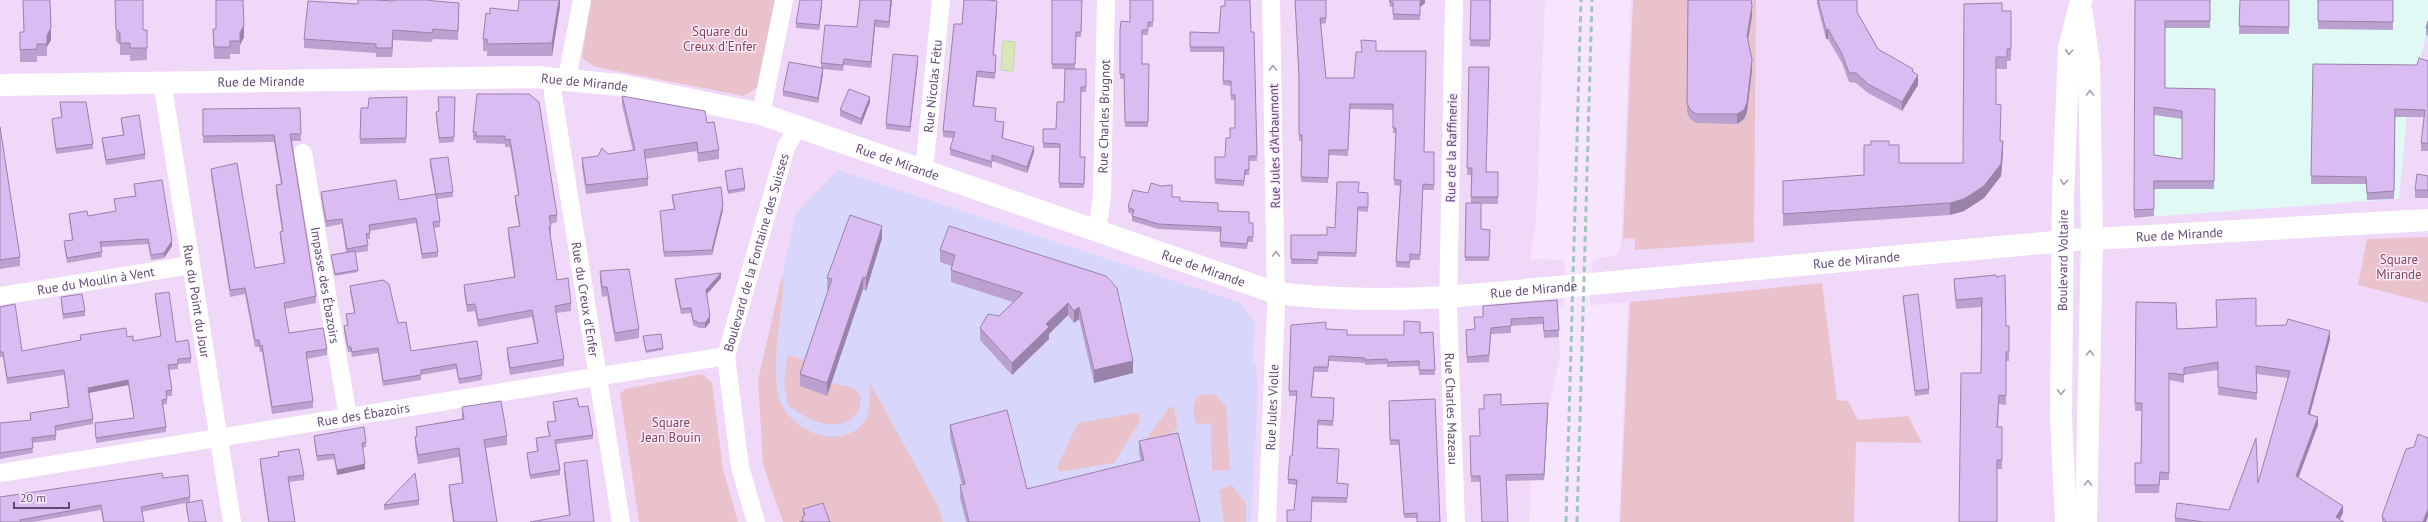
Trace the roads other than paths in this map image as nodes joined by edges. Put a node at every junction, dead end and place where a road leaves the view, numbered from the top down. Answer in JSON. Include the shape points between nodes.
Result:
{"nodes":[{"id":1,"x":582,"y":0,"type":"edge"},
{"id":2,"x":784,"y":0,"type":"edge"},
{"id":3,"x":941,"y":0,"type":"edge"},
{"id":4,"x":1106,"y":0,"type":"edge"},
{"id":5,"x":1271,"y":0,"type":"edge"},
{"id":6,"x":1454,"y":0,"type":"edge"},
{"id":7,"x":2081,"y":0,"type":"edge"},
{"id":8,"x":560,"y":78,"type":"junction"},
{"id":9,"x":162,"y":81,"type":"junction"},
{"id":10,"x":0,"y":85,"type":"edge"},
{"id":11,"x":761,"y":114,"type":"junction"},
{"id":12,"x":798,"y":127,"type":"junction"},
{"id":13,"x":303,"y":153,"type":"dead end"},
{"id":14,"x":921,"y":171,"type":"junction"},
{"id":15,"x":2428,"y":220,"type":"edge"},
{"id":16,"x":1097,"y":232,"type":"junction"},
{"id":17,"x":2092,"y":239,"type":"junction"},
{"id":18,"x":2063,"y":241,"type":"junction"},
{"id":19,"x":191,"y":265,"type":"junction"},
{"id":20,"x":1276,"y":293,"type":"junction"},
{"id":21,"x":0,"y":296,"type":"edge"},
{"id":22,"x":1448,"y":296,"type":"junction"},
{"id":23,"x":726,"y":356,"type":"junction"},
{"id":24,"x":598,"y":377,"type":"junction"},
{"id":25,"x":348,"y":417,"type":"junction"},
{"id":26,"x":219,"y":437,"type":"junction"},
{"id":27,"x":0,"y":473,"type":"edge"},
{"id":28,"x":232,"y":522,"type":"edge"},
{"id":29,"x":621,"y":522,"type":"edge"},
{"id":30,"x":756,"y":522,"type":"edge"},
{"id":31,"x":1267,"y":522,"type":"edge"},
{"id":32,"x":1456,"y":522,"type":"edge"},
{"id":33,"x":2066,"y":522,"type":"edge"},
{"id":34,"x":2086,"y":522,"type":"edge"}],
"edges":[{"from":1,"to":8,"type":"street"},
{"from":2,"to":11,"type":"street"},
{"from":3,"to":14,"type":"street","name":"Rue Nicolas Fétu","via":[[926,160]]},
{"from":4,"to":16,"type":"street","name":"Rue Charles Brugnot","via":[[1102,196]]},
{"from":20,"to":5,"type":"street","name":"Rue Jules d'Arbaumont","one_way":true},
{"from":6,"to":22,"type":"street","name":"Rue de la Raffinerie"},
{"from":17,"to":7,"type":"main road","name":"Boulevard Voltaire","one_way":true,"via":[[2089,64]]},
{"from":7,"to":18,"type":"main road","name":"Boulevard Voltaire","one_way":true,"via":[[2069,48]]},
{"from":8,"to":9,"type":"main road","name":"Rue de Mirande"},
{"from":8,"to":11,"type":"main road","name":"Rue de Mirande","via":[[619,85]]},
{"from":8,"to":24,"type":"street","name":"Rue du Creux d'Enfer","via":[[553,95]]},
{"from":9,"to":10,"type":"main road","name":"Rue de Mirande"},
{"from":9,"to":19,"type":"street","name":"Rue du Point du Jour"},
{"from":11,"to":12,"type":"main road","name":"Rue de Mirande"},
{"from":12,"to":14,"type":"main road","name":"Rue de Mirande"},
{"from":12,"to":23,"type":"street","name":"Boulevard de la Fontaine des Suisses","via":[[786,146]]},
{"from":13,"to":25,"type":"street","name":"Impasse des Ébazoirs"},
{"from":14,"to":16,"type":"main road","name":"Rue de Mirande"},
{"from":15,"to":17,"type":"main road","name":"Rue de Mirande"},
{"from":16,"to":20,"type":"main road","name":"Rue de Mirande"},
{"from":17,"to":18,"type":"main road","name":"Rue de Mirande"},
{"from":34,"to":17,"type":"main road","name":"Boulevard Voltaire","one_way":true},
{"from":18,"to":22,"type":"main road","name":"Rue de Mirande"},
{"from":18,"to":33,"type":"main road","name":"Boulevard Voltaire","one_way":true,"via":[[2061,417]]},
{"from":19,"to":21,"type":"street","name":"Rue du Moulin à Vent"},
{"from":19,"to":26,"type":"street","name":"Rue du Point du Jour"},
{"from":20,"to":22,"type":"main road","name":"Rue de Mirande","via":[[1357,300]]},
{"from":20,"to":31,"type":"street","name":"Rue Jules Violle"},
{"from":22,"to":32,"type":"street","name":"Rue Charles Mazeau"},
{"from":23,"to":24,"type":"street","name":"Rue des Ébazoirs"},
{"from":23,"to":30,"type":"street","name":"Boulevard de la Fontaine des Suisses","via":[[740,467]]},
{"from":24,"to":25,"type":"street","name":"Rue des Ébazoirs"},
{"from":24,"to":29,"type":"street","name":"Rue du Creux d'Enfer"},
{"from":25,"to":26,"type":"street","name":"Rue des Ébazoirs"},
{"from":26,"to":27,"type":"street","name":"Rue des Ébazoirs"},
{"from":26,"to":28,"type":"street","name":"Rue du Point du Jour"}]}
